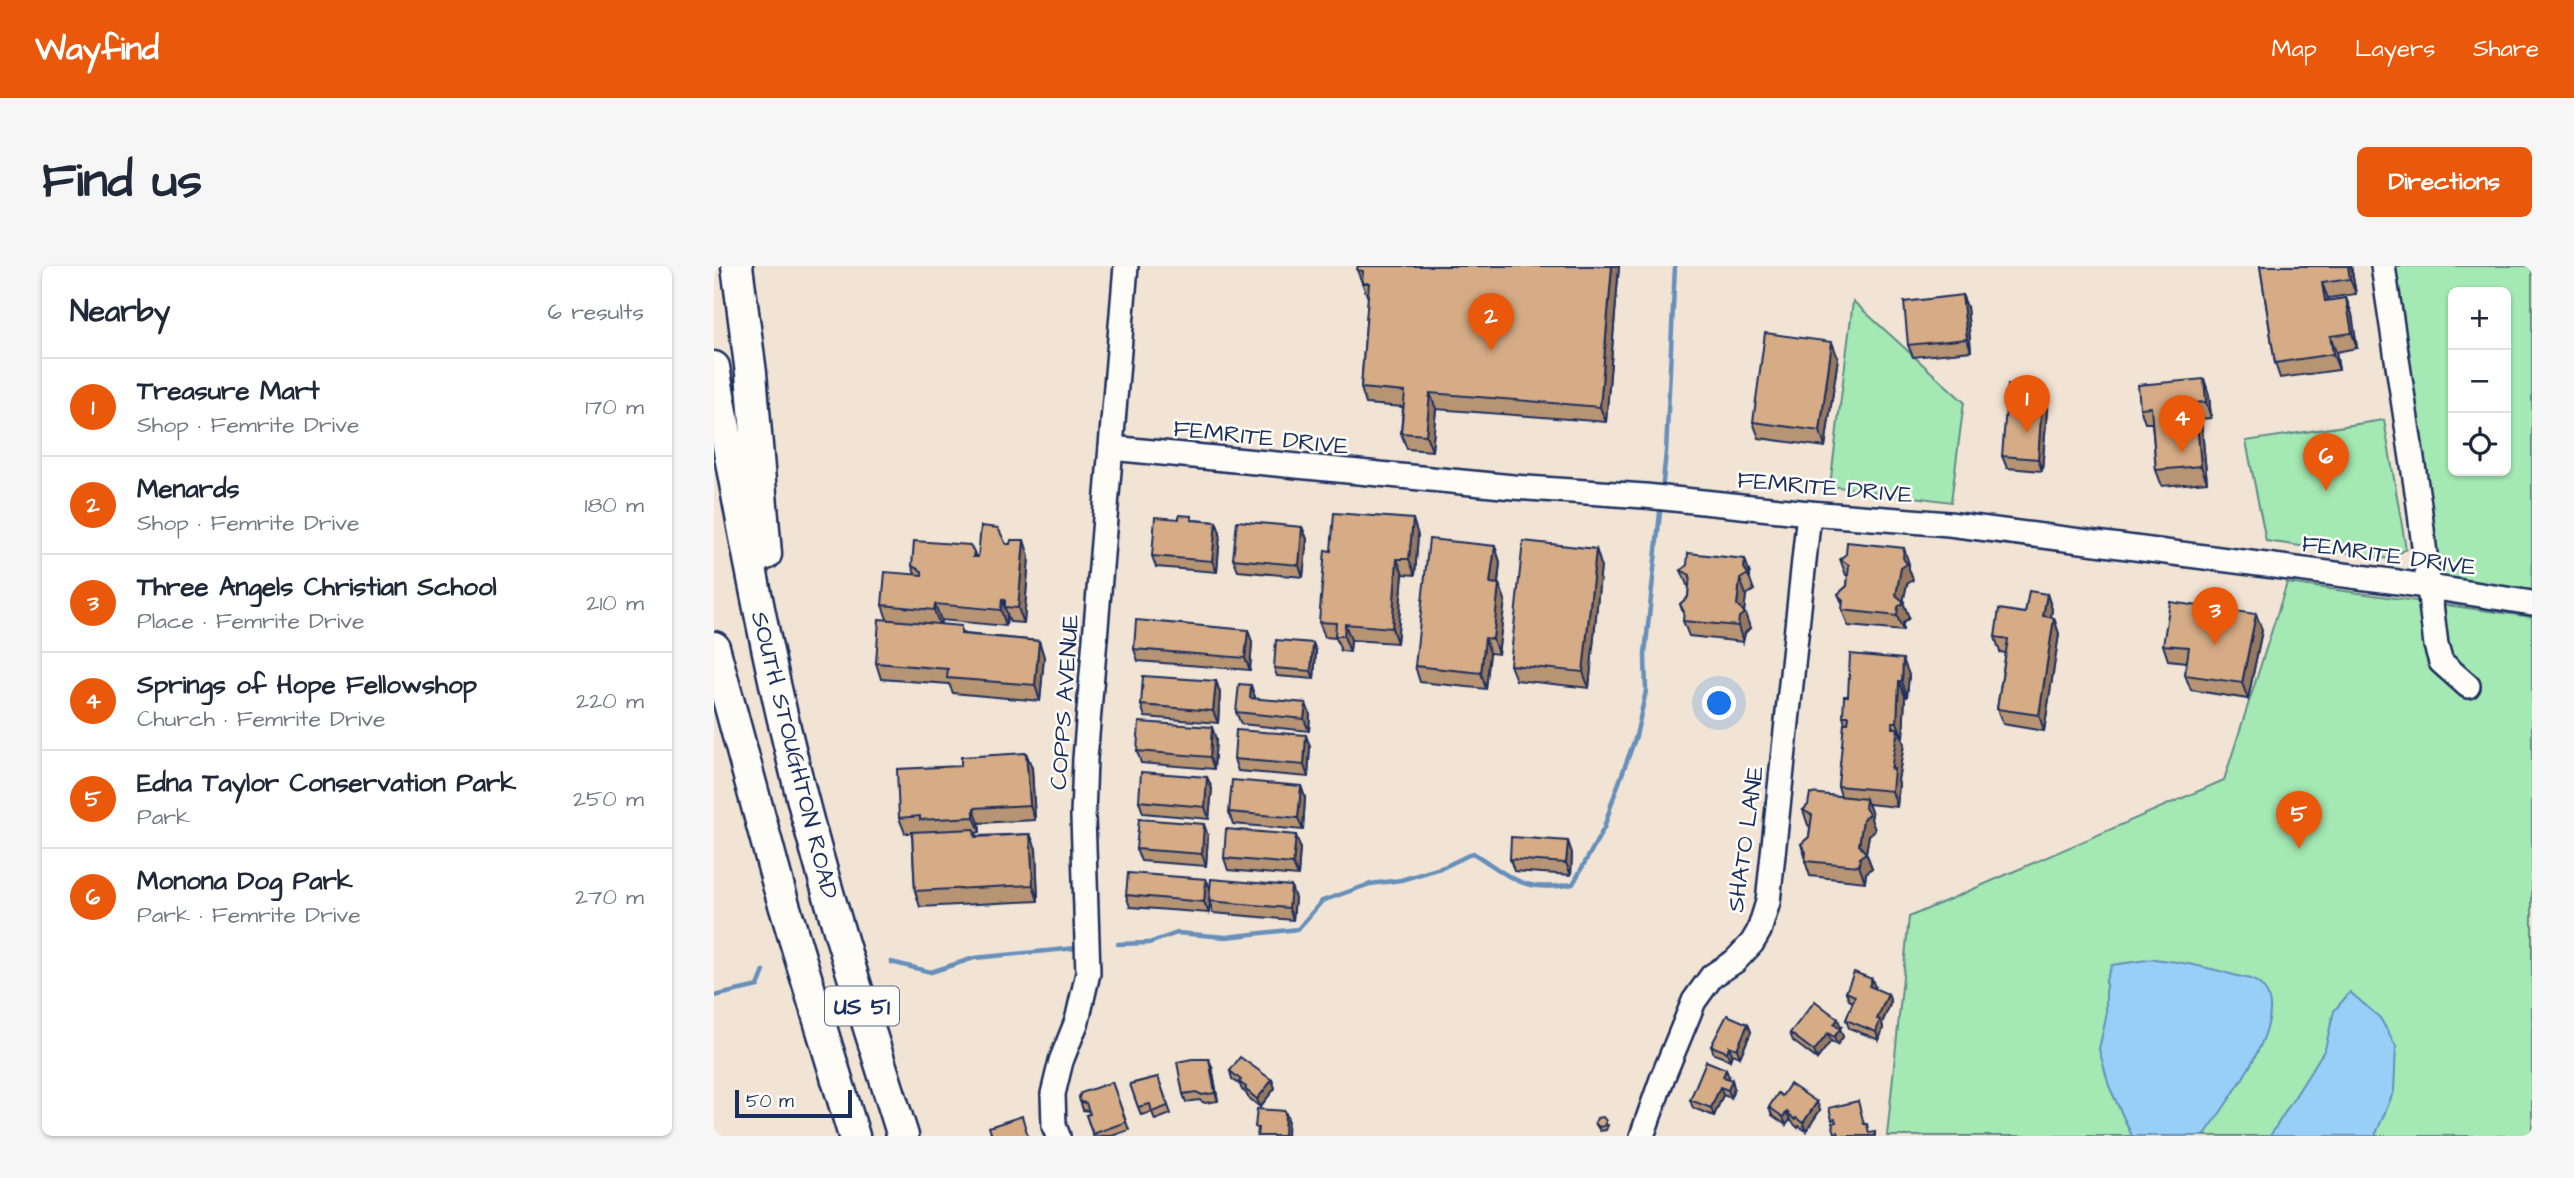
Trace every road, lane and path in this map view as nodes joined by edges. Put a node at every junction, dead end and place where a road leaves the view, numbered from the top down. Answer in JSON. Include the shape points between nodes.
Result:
{"nodes":[{"id":1,"x":737,"y":266,"type":"edge"},
{"id":2,"x":1126,"y":266,"type":"edge"},
{"id":3,"x":2382,"y":266,"type":"edge"},
{"id":4,"x":714,"y":367,"type":"edge"},
{"id":5,"x":1111,"y":448,"type":"junction"},
{"id":6,"x":1809,"y":513,"type":"junction"},
{"id":7,"x":2429,"y":586,"type":"junction"},
{"id":8,"x":2532,"y":603,"type":"edge"},
{"id":9,"x":766,"y":641,"type":"junction"},
{"id":10,"x":714,"y":647,"type":"edge"},
{"id":11,"x":2468,"y":686,"type":"dead end"},
{"id":12,"x":854,"y":1136,"type":"edge"},
{"id":13,"x":903,"y":1136,"type":"edge"},
{"id":14,"x":1058,"y":1136,"type":"edge"},
{"id":15,"x":1642,"y":1136,"type":"edge"}],
"edges":[{"from":1,"to":9,"type":"main road","via":[[758,447],[769,599]]},
{"from":2,"to":5,"type":"street","name":"COPPS AVENUE"},
{"from":3,"to":7,"type":"street"},
{"from":4,"to":9,"type":"main road","name":"SOUTH STOUGHTON ROAD","number":"US 51"},
{"from":5,"to":6,"type":"street","name":"FEMRITE DRIVE"},
{"from":5,"to":14,"type":"street","name":"COPPS AVENUE","via":[[1085,759],[1088,973],[1053,1094]]},
{"from":6,"to":7,"type":"street","name":"FEMRITE DRIVE","via":[[1949,524]]},
{"from":6,"to":15,"type":"street","name":"SHATO LANE","via":[[1768,902],[1752,943],[1712,976],[1694,1001]]},
{"from":7,"to":8,"type":"street","name":"FEMRITE DRIVE"},
{"from":7,"to":11,"type":"street","via":[[2441,662]]},
{"from":9,"to":13,"type":"main road","name":"SOUTH STOUGHTON ROAD","number":"US 51","via":[[831,904]]},
{"from":10,"to":12,"type":"main road","name":"SOUTH STOUGHTON ROAD","number":"US 51","via":[[779,888]]}]}
